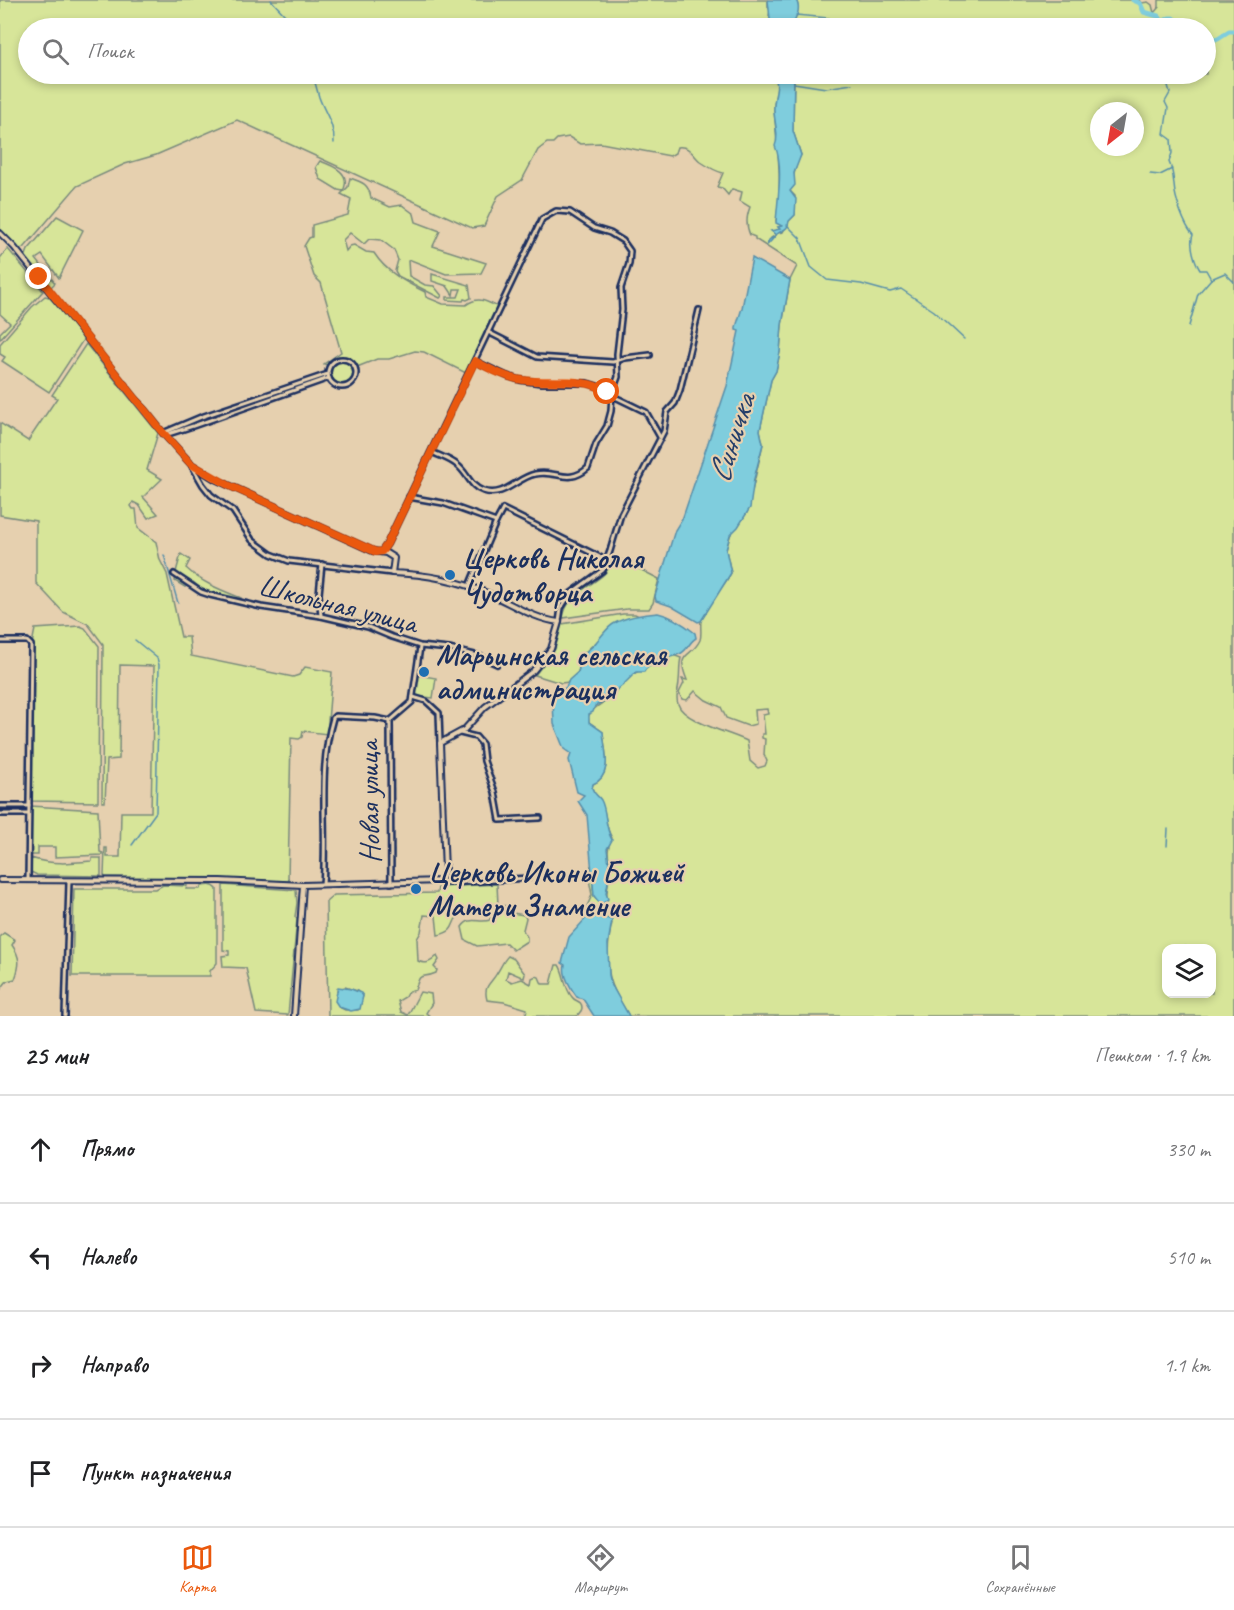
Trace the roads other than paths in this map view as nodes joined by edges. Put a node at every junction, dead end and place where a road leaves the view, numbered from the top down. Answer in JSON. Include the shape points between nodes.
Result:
{"nodes":[{"id":1,"x":0,"y":233,"type":"edge"},
{"id":2,"x":699,"y":310,"type":"dead end"},
{"id":3,"x":488,"y":332,"type":"junction"},
{"id":4,"x":650,"y":355,"type":"dead end"},
{"id":5,"x":618,"y":360,"type":"junction"},
{"id":6,"x":475,"y":361,"type":"junction"},
{"id":7,"x":328,"y":376,"type":"junction"},
{"id":8,"x":611,"y":395,"type":"junction"},
{"id":9,"x":164,"y":434,"type":"junction"},
{"id":10,"x":660,"y":437,"type":"junction"},
{"id":11,"x":432,"y":452,"type":"junction"},
{"id":12,"x":191,"y":464,"type":"junction"},
{"id":13,"x":409,"y":497,"type":"junction"},
{"id":14,"x":496,"y":522,"type":"junction"},
{"id":15,"x":382,"y":551,"type":"junction"},
{"id":16,"x":606,"y":560,"type":"junction"},
{"id":17,"x":322,"y":564,"type":"junction"},
{"id":18,"x":392,"y":573,"type":"junction"},
{"id":19,"x":174,"y":574,"type":"dead end"},
{"id":20,"x":469,"y":586,"type":"junction"},
{"id":21,"x":321,"y":616,"type":"junction"},
{"id":22,"x":559,"y":622,"type":"junction"},
{"id":23,"x":0,"y":641,"type":"edge"},
{"id":24,"x":420,"y":646,"type":"junction"},
{"id":25,"x":497,"y":664,"type":"dead end"},
{"id":26,"x":413,"y":698,"type":"junction"},
{"id":27,"x":390,"y":721,"type":"junction"},
{"id":28,"x":460,"y":733,"type":"junction"},
{"id":29,"x":440,"y":743,"type":"junction"},
{"id":30,"x":0,"y":806,"type":"edge"},
{"id":31,"x":29,"y":806,"type":"junction"},
{"id":32,"x":0,"y":814,"type":"edge"},
{"id":33,"x":28,"y":814,"type":"junction"},
{"id":34,"x":540,"y":818,"type":"dead end"},
{"id":35,"x":528,"y":878,"type":"dead end"},
{"id":36,"x":0,"y":880,"type":"edge"},
{"id":37,"x":28,"y":880,"type":"junction"},
{"id":38,"x":69,"y":881,"type":"junction"},
{"id":39,"x":441,"y":881,"type":"junction"},
{"id":40,"x":391,"y":883,"type":"junction"},
{"id":41,"x":323,"y":884,"type":"junction"},
{"id":42,"x":303,"y":885,"type":"junction"},
{"id":43,"x":65,"y":1016,"type":"edge"},
{"id":44,"x":294,"y":1016,"type":"edge"}],
"edges":[{"from":1,"to":9,"type":"street"},
{"from":2,"to":10,"type":"street","via":[[680,390],[667,412]]},
{"from":3,"to":5,"type":"street","via":[[534,356]]},
{"from":3,"to":5,"type":"street","via":[[541,222],[550,213],[566,210],[594,228],[612,234],[629,248],[630,261],[621,288]]},
{"from":3,"to":6,"type":"street"},
{"from":4,"to":5,"type":"street"},
{"from":5,"to":8,"type":"street","via":[[619,374]]},
{"from":6,"to":8,"type":"street","via":[[511,378],[541,383],[587,383]]},
{"from":6,"to":11,"type":"street"},
{"from":7,"to":7,"type":"street","via":[[339,386],[348,385],[355,370],[347,360],[338,359],[331,364]]},
{"from":7,"to":9,"type":"street"},
{"from":8,"to":10,"type":"street","via":[[646,412]]},
{"from":8,"to":11,"type":"street","via":[[607,426],[596,444],[591,464],[574,477],[534,474],[500,492],[481,491],[457,465]]},
{"from":9,"to":12,"type":"street"},
{"from":10,"to":16,"type":"street","via":[[621,514]]},
{"from":11,"to":13,"type":"street"},
{"from":12,"to":15,"type":"street","via":[[230,486],[373,551]]},
{"from":12,"to":17,"type":"street","via":[[203,485],[233,511],[258,545],[283,559]]},
{"from":13,"to":14,"type":"street","via":[[443,503]]},
{"from":13,"to":15,"type":"street"},
{"from":14,"to":16,"type":"street","via":[[503,509]]},
{"from":14,"to":20,"type":"street"},
{"from":15,"to":18,"type":"street","via":[[393,557]]},
{"from":16,"to":22,"type":"street","via":[[600,574],[567,598]]},
{"from":17,"to":18,"type":"street"},
{"from":17,"to":21,"type":"street"},
{"from":18,"to":20,"type":"street"},
{"from":19,"to":21,"type":"street","name":"Школьная улица","via":[[210,595]]},
{"from":20,"to":22,"type":"street","via":[[539,618]]},
{"from":21,"to":24,"type":"street","name":"Школьная улица","via":[[368,627]]},
{"from":22,"to":28,"type":"street","via":[[551,649],[540,664],[485,707]]},
{"from":23,"to":31,"type":"street","via":[[27,641],[31,645]]},
{"from":24,"to":25,"type":"street","name":"Школьная улица","via":[[478,656]]},
{"from":24,"to":26,"type":"street"},
{"from":26,"to":27,"type":"street"},
{"from":26,"to":29,"type":"street","via":[[426,701],[439,713]]},
{"from":27,"to":40,"type":"street","name":"Новая улица"},
{"from":27,"to":41,"type":"street","via":[[334,716],[332,720],[326,758]]},
{"from":28,"to":29,"type":"street"},
{"from":28,"to":34,"type":"street","via":[[476,737],[482,744],[500,819]]},
{"from":29,"to":39,"type":"street","via":[[445,871]]},
{"from":30,"to":31,"type":"street"},
{"from":31,"to":33,"type":"street"},
{"from":32,"to":33,"type":"street"},
{"from":33,"to":37,"type":"street"},
{"from":35,"to":39,"type":"street"},
{"from":36,"to":37,"type":"street"},
{"from":37,"to":38,"type":"street"},
{"from":38,"to":42,"type":"street"},
{"from":38,"to":43,"type":"street"},
{"from":39,"to":40,"type":"street"},
{"from":40,"to":41,"type":"street"},
{"from":41,"to":42,"type":"street"},
{"from":42,"to":44,"type":"street"}]}
